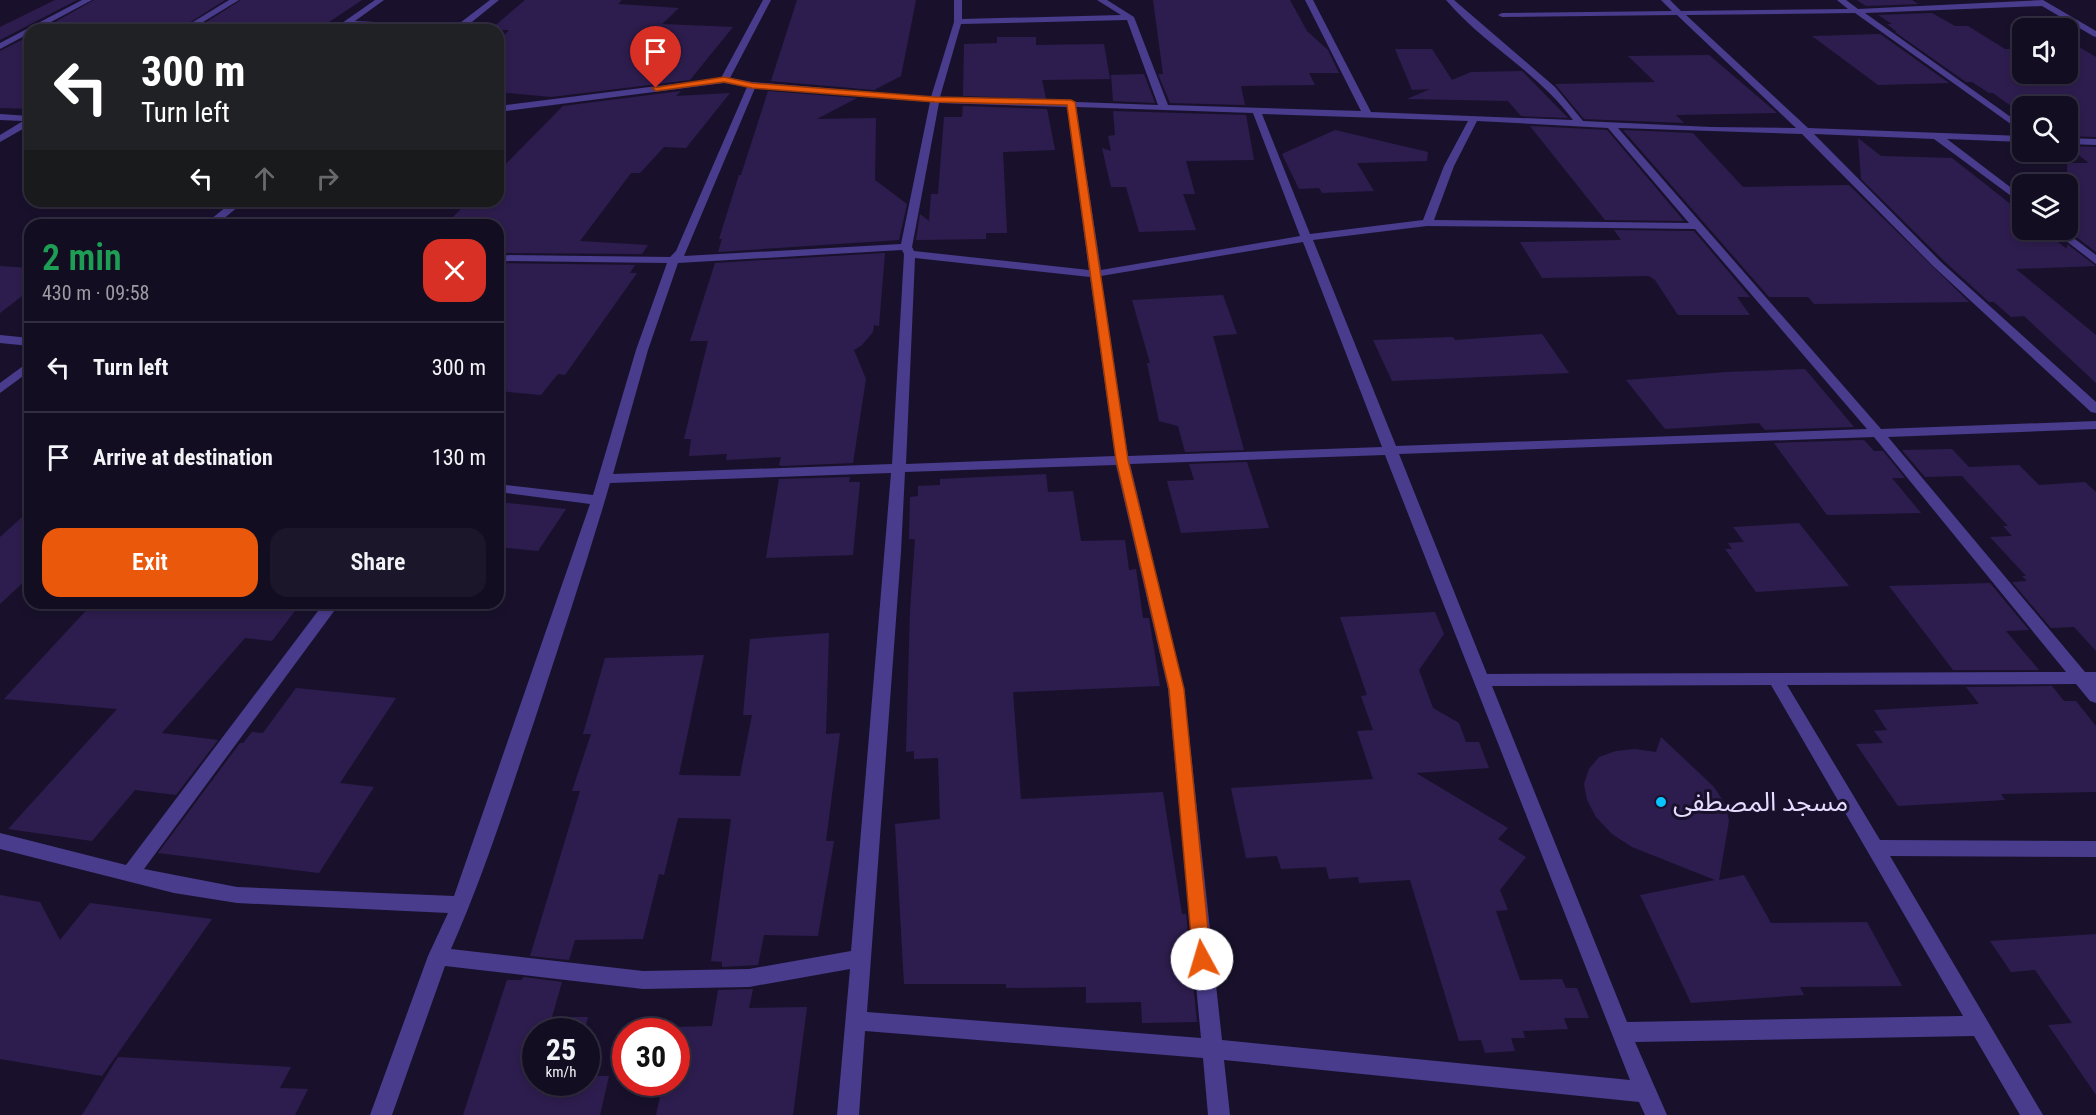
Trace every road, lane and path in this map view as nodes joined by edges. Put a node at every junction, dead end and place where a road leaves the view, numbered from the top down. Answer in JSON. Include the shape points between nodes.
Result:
{"nodes":[{"id":1,"x":88,"y":0,"type":"edge"},
{"id":2,"x":235,"y":0,"type":"edge"},
{"id":3,"x":380,"y":0,"type":"edge"},
{"id":4,"x":495,"y":0,"type":"edge"},
{"id":5,"x":768,"y":0,"type":"edge"},
{"id":6,"x":958,"y":0,"type":"edge"},
{"id":7,"x":1101,"y":0,"type":"edge"},
{"id":8,"x":1309,"y":0,"type":"edge"},
{"id":9,"x":1450,"y":0,"type":"edge"},
{"id":10,"x":1665,"y":0,"type":"edge"},
{"id":11,"x":1841,"y":0,"type":"edge"},
{"id":12,"x":2041,"y":2,"type":"edge"},
{"id":13,"x":1856,"y":11,"type":"junction"},
{"id":14,"x":1679,"y":12,"type":"junction"},
{"id":15,"x":1502,"y":15,"type":"dead end"},
{"id":16,"x":1130,"y":17,"type":"junction"},
{"id":17,"x":958,"y":22,"type":"junction"},
{"id":18,"x":346,"y":23,"type":"joint"},
{"id":19,"x":42,"y":24,"type":"edge"},
{"id":20,"x":194,"y":24,"type":"edge"},
{"id":21,"x":362,"y":24,"type":"edge"},
{"id":22,"x":465,"y":24,"type":"edge"},
{"id":23,"x":24,"y":33,"type":"edge"},
{"id":24,"x":2096,"y":34,"type":"edge"},
{"id":25,"x":0,"y":46,"type":"edge"},
{"id":26,"x":724,"y":80,"type":"junction"},
{"id":27,"x":752,"y":85,"type":"junction"},
{"id":28,"x":935,"y":100,"type":"junction"},
{"id":29,"x":1071,"y":102,"type":"junction"},
{"id":30,"x":1164,"y":107,"type":"junction"},
{"id":31,"x":504,"y":109,"type":"edge"},
{"id":32,"x":1256,"y":110,"type":"junction"},
{"id":33,"x":1367,"y":114,"type":"junction"},
{"id":34,"x":0,"y":117,"type":"edge"},
{"id":35,"x":1474,"y":118,"type":"junction"},
{"id":36,"x":24,"y":119,"type":"edge"},
{"id":37,"x":2012,"y":122,"type":"edge"},
{"id":38,"x":24,"y":124,"type":"edge"},
{"id":39,"x":1581,"y":125,"type":"junction"},
{"id":40,"x":1612,"y":127,"type":"junction"},
{"id":41,"x":1805,"y":131,"type":"junction"},
{"id":42,"x":1935,"y":135,"type":"junction"},
{"id":43,"x":0,"y":139,"type":"edge"},
{"id":44,"x":2012,"y":139,"type":"edge"},
{"id":45,"x":2078,"y":141,"type":"edge"},
{"id":46,"x":2096,"y":142,"type":"edge"},
{"id":47,"x":2012,"y":193,"type":"edge"},
{"id":48,"x":232,"y":207,"type":"edge"},
{"id":49,"x":217,"y":219,"type":"edge"},
{"id":50,"x":1427,"y":223,"type":"junction"},
{"id":51,"x":1699,"y":226,"type":"junction"},
{"id":52,"x":1305,"y":238,"type":"junction"},
{"id":53,"x":2070,"y":240,"type":"edge"},
{"id":54,"x":908,"y":250,"type":"junction"},
{"id":55,"x":504,"y":258,"type":"edge"},
{"id":56,"x":674,"y":259,"type":"junction"},
{"id":57,"x":2096,"y":261,"type":"edge"},
{"id":58,"x":1096,"y":274,"type":"junction"},
{"id":59,"x":0,"y":339,"type":"edge"},
{"id":60,"x":24,"y":341,"type":"edge"},
{"id":61,"x":24,"y":370,"type":"edge"},
{"id":62,"x":0,"y":389,"type":"edge"},
{"id":63,"x":2096,"y":409,"type":"edge"},
{"id":64,"x":2096,"y":425,"type":"edge"},
{"id":65,"x":1876,"y":431,"type":"junction"},
{"id":66,"x":1389,"y":450,"type":"junction"},
{"id":67,"x":1122,"y":460,"type":"junction"},
{"id":68,"x":898,"y":468,"type":"junction"},
{"id":69,"x":603,"y":479,"type":"junction"},
{"id":70,"x":504,"y":489,"type":"edge"},
{"id":71,"x":598,"y":500,"type":"junction"},
{"id":72,"x":328,"y":609,"type":"edge"},
{"id":73,"x":2089,"y":678,"type":"edge"},
{"id":74,"x":1480,"y":680,"type":"junction"},
{"id":75,"x":1776,"y":680,"type":"junction"},
{"id":76,"x":2096,"y":697,"type":"edge"},
{"id":77,"x":0,"y":841,"type":"edge"},
{"id":78,"x":1875,"y":848,"type":"junction"},
{"id":79,"x":2096,"y":849,"type":"edge"},
{"id":80,"x":130,"y":874,"type":"junction"},
{"id":81,"x":461,"y":905,"type":"junction"},
{"id":82,"x":438,"y":956,"type":"junction"},
{"id":83,"x":860,"y":958,"type":"junction"},
{"id":84,"x":856,"y":1021,"type":"junction"},
{"id":85,"x":1980,"y":1026,"type":"junction"},
{"id":86,"x":1620,"y":1032,"type":"junction"},
{"id":87,"x":1211,"y":1049,"type":"junction"},
{"id":88,"x":1647,"y":1092,"type":"junction"},
{"id":89,"x":381,"y":1115,"type":"edge"},
{"id":90,"x":848,"y":1115,"type":"edge"},
{"id":91,"x":1219,"y":1115,"type":"edge"},
{"id":92,"x":1656,"y":1115,"type":"edge"},
{"id":93,"x":2032,"y":1115,"type":"edge"}],
"edges":[{"from":1,"to":19,"type":"street"},
{"from":2,"to":20,"type":"street"},
{"from":3,"to":18,"type":"street"},
{"from":4,"to":22,"type":"street"},
{"from":5,"to":26,"type":"street"},
{"from":6,"to":17,"type":"street"},
{"from":7,"to":16,"type":"street"},
{"from":8,"to":33,"type":"street"},
{"from":9,"to":39,"type":"street","via":[[1484,35],[1550,84]]},
{"from":10,"to":14,"type":"street"},
{"from":11,"to":13,"type":"street"},
{"from":12,"to":13,"type":"street"},
{"from":12,"to":24,"type":"street"},
{"from":13,"to":14,"type":"street"},
{"from":13,"to":37,"type":"street"},
{"from":14,"to":15,"type":"street"},
{"from":14,"to":41,"type":"street"},
{"from":16,"to":17,"type":"street"},
{"from":16,"to":30,"type":"street"},
{"from":17,"to":28,"type":"street"},
{"from":18,"to":21,"type":"street"},
{"from":23,"to":25,"type":"street"},
{"from":26,"to":27,"type":"street"},
{"from":26,"to":31,"type":"street"},
{"from":27,"to":28,"type":"street"},
{"from":27,"to":56,"type":"street","via":[[681,253]]},
{"from":28,"to":29,"type":"street"},
{"from":28,"to":54,"type":"street"},
{"from":29,"to":30,"type":"street"},
{"from":29,"to":58,"type":"street"},
{"from":30,"to":32,"type":"street"},
{"from":32,"to":33,"type":"street"},
{"from":32,"to":52,"type":"street"},
{"from":33,"to":35,"type":"street"},
{"from":34,"to":36,"type":"street"},
{"from":35,"to":39,"type":"street"},
{"from":35,"to":50,"type":"street","via":[[1449,166]]},
{"from":38,"to":43,"type":"street"},
{"from":39,"to":40,"type":"street"},
{"from":40,"to":41,"type":"street"},
{"from":40,"to":51,"type":"street"},
{"from":41,"to":42,"type":"street"},
{"from":41,"to":63,"type":"street","via":[[1937,264]]},
{"from":42,"to":44,"type":"street"},
{"from":42,"to":47,"type":"street"},
{"from":45,"to":46,"type":"street"},
{"from":48,"to":49,"type":"street"},
{"from":50,"to":51,"type":"street"},
{"from":50,"to":52,"type":"street"},
{"from":51,"to":65,"type":"street"},
{"from":52,"to":58,"type":"street"},
{"from":52,"to":66,"type":"street"},
{"from":53,"to":57,"type":"street"},
{"from":54,"to":56,"type":"street"},
{"from":54,"to":58,"type":"street"},
{"from":54,"to":68,"type":"street"},
{"from":55,"to":56,"type":"street","via":[[585,262]]},
{"from":56,"to":69,"type":"street"},
{"from":58,"to":67,"type":"street"},
{"from":59,"to":60,"type":"street"},
{"from":61,"to":62,"type":"street"},
{"from":64,"to":65,"type":"street"},
{"from":65,"to":66,"type":"street"},
{"from":65,"to":73,"type":"street"},
{"from":66,"to":67,"type":"street"},
{"from":66,"to":74,"type":"street"},
{"from":67,"to":68,"type":"street"},
{"from":67,"to":87,"type":"street","via":[[1176,689]]},
{"from":68,"to":69,"type":"street"},
{"from":68,"to":83,"type":"street"},
{"from":69,"to":71,"type":"street"},
{"from":70,"to":71,"type":"street"},
{"from":71,"to":81,"type":"street"},
{"from":72,"to":80,"type":"street"},
{"from":73,"to":75,"type":"street"},
{"from":73,"to":76,"type":"street"},
{"from":74,"to":75,"type":"street"},
{"from":74,"to":86,"type":"street"},
{"from":75,"to":78,"type":"street"},
{"from":77,"to":80,"type":"street"},
{"from":78,"to":79,"type":"street"},
{"from":78,"to":85,"type":"street"},
{"from":80,"to":81,"type":"street","via":[[237,895]]},
{"from":81,"to":82,"type":"street"},
{"from":82,"to":83,"type":"street","via":[[643,980],[749,978]]},
{"from":82,"to":89,"type":"street"},
{"from":83,"to":84,"type":"street"},
{"from":84,"to":87,"type":"street"},
{"from":84,"to":90,"type":"street"},
{"from":85,"to":86,"type":"street"},
{"from":85,"to":93,"type":"street"},
{"from":86,"to":88,"type":"street"},
{"from":87,"to":88,"type":"street"},
{"from":87,"to":91,"type":"street"},
{"from":88,"to":92,"type":"street"}]}
